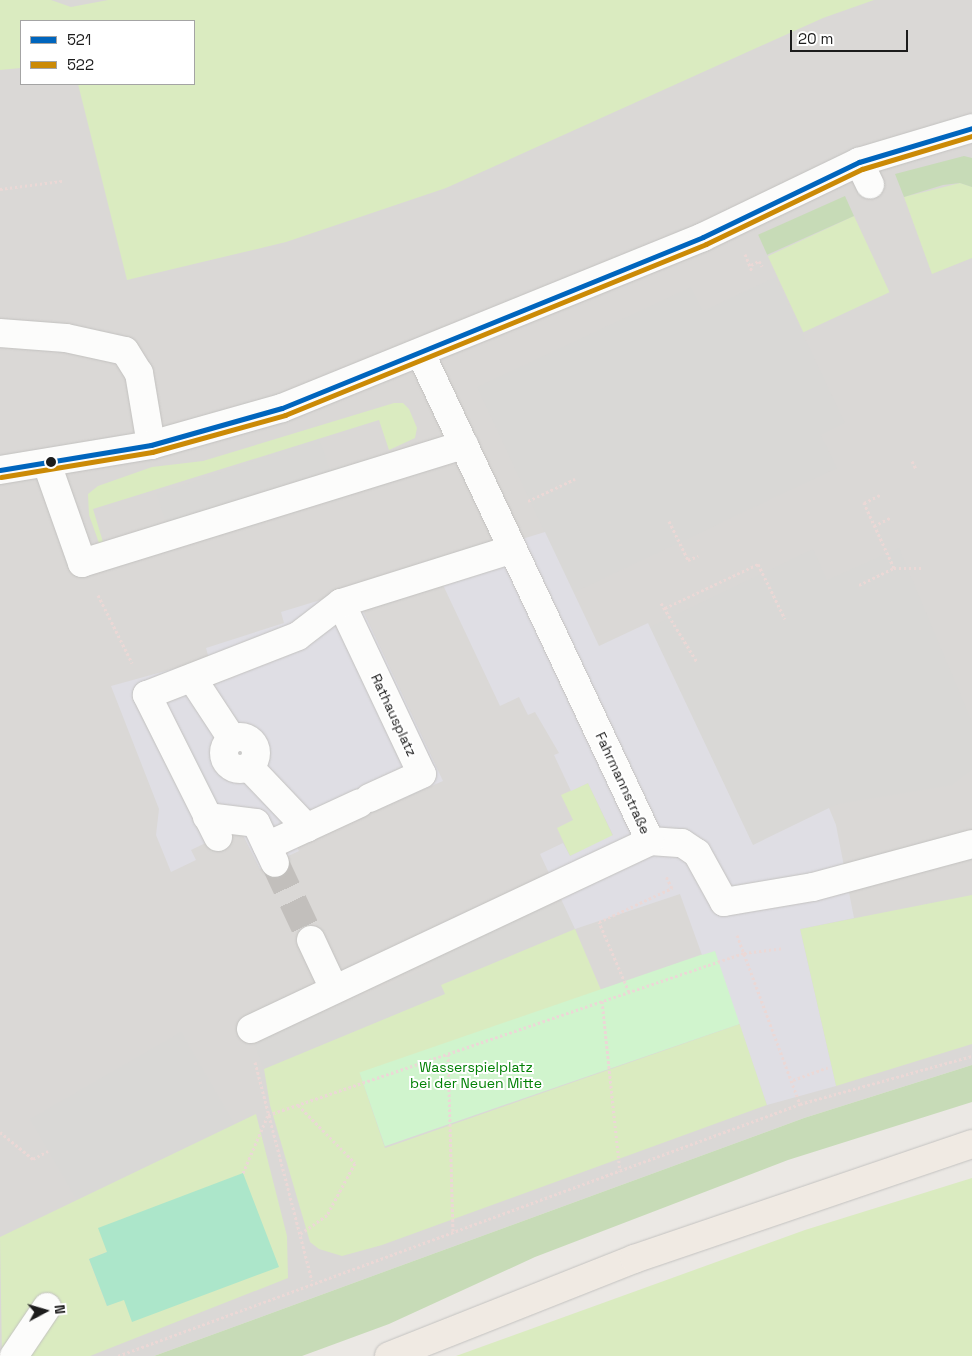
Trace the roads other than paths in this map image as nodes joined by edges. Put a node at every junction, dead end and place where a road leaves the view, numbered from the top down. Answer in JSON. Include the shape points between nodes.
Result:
{"nodes":[{"id":1,"x":972,"y":128,"type":"edge"},
{"id":2,"x":0,"y":334,"type":"edge"},
{"id":3,"x":420,"y":354,"type":"junction"},
{"id":4,"x":151,"y":445,"type":"junction"},
{"id":5,"x":464,"y":445,"type":"junction"},
{"id":6,"x":47,"y":464,"type":"junction"},
{"id":7,"x":0,"y":470,"type":"edge"},
{"id":8,"x":513,"y":549,"type":"junction"},
{"id":9,"x":341,"y":603,"type":"junction"},
{"id":10,"x":192,"y":678,"type":"junction"},
{"id":11,"x":307,"y":828,"type":"junction"},
{"id":12,"x":650,"y":841,"type":"junction"},
{"id":13,"x":972,"y":844,"type":"edge"},
{"id":14,"x":312,"y":940,"type":"tunnel mouth"},
{"id":15,"x":334,"y":990,"type":"junction"},
{"id":16,"x":251,"y":1028,"type":"road end"},
{"id":17,"x":972,"y":1144,"type":"edge"},
{"id":18,"x":47,"y":1307,"type":"dead end"},
{"id":19,"x":14,"y":1356,"type":"edge"},
{"id":20,"x":390,"y":1356,"type":"edge"}],
"edges":[{"from":1,"to":3,"type":"street"},
{"from":2,"to":4,"type":"street","via":[[66,338],[125,351],[138,373]]},
{"from":3,"to":4,"type":"street","via":[[282,408]]},
{"from":3,"to":5,"type":"street","name":"Fahrmannstraße"},
{"from":4,"to":6,"type":"street"},
{"from":5,"to":6,"type":"street","via":[[82,563]]},
{"from":5,"to":8,"type":"street","name":"Fahrmannstraße"},
{"from":6,"to":7,"type":"street"},
{"from":8,"to":9,"type":"street"},
{"from":8,"to":12,"type":"street","name":"Fahrmannstraße"},
{"from":9,"to":10,"type":"street","via":[[298,636]]},
{"from":9,"to":11,"type":"street","name":"Rathausplatz","via":[[422,774]]},
{"from":10,"to":11,"type":"street","via":[[232,739],[224,752],[227,763],[237,770],[249,767]]},
{"from":10,"to":11,"type":"street","name":"Rathausplatz","via":[[147,695],[212,827],[256,823],[271,854]]},
{"from":12,"to":13,"type":"street","via":[[682,843],[697,853],[724,902],[813,887]]},
{"from":12,"to":15,"type":"street","name":"Fahrmannstraße"},
{"from":14,"to":15,"type":"street"},
{"from":15,"to":16,"type":"street","name":"Fahrmannstraße"},
{"from":17,"to":20,"type":"main road","via":[[634,1259]]},
{"from":18,"to":19,"type":"street"}]}
